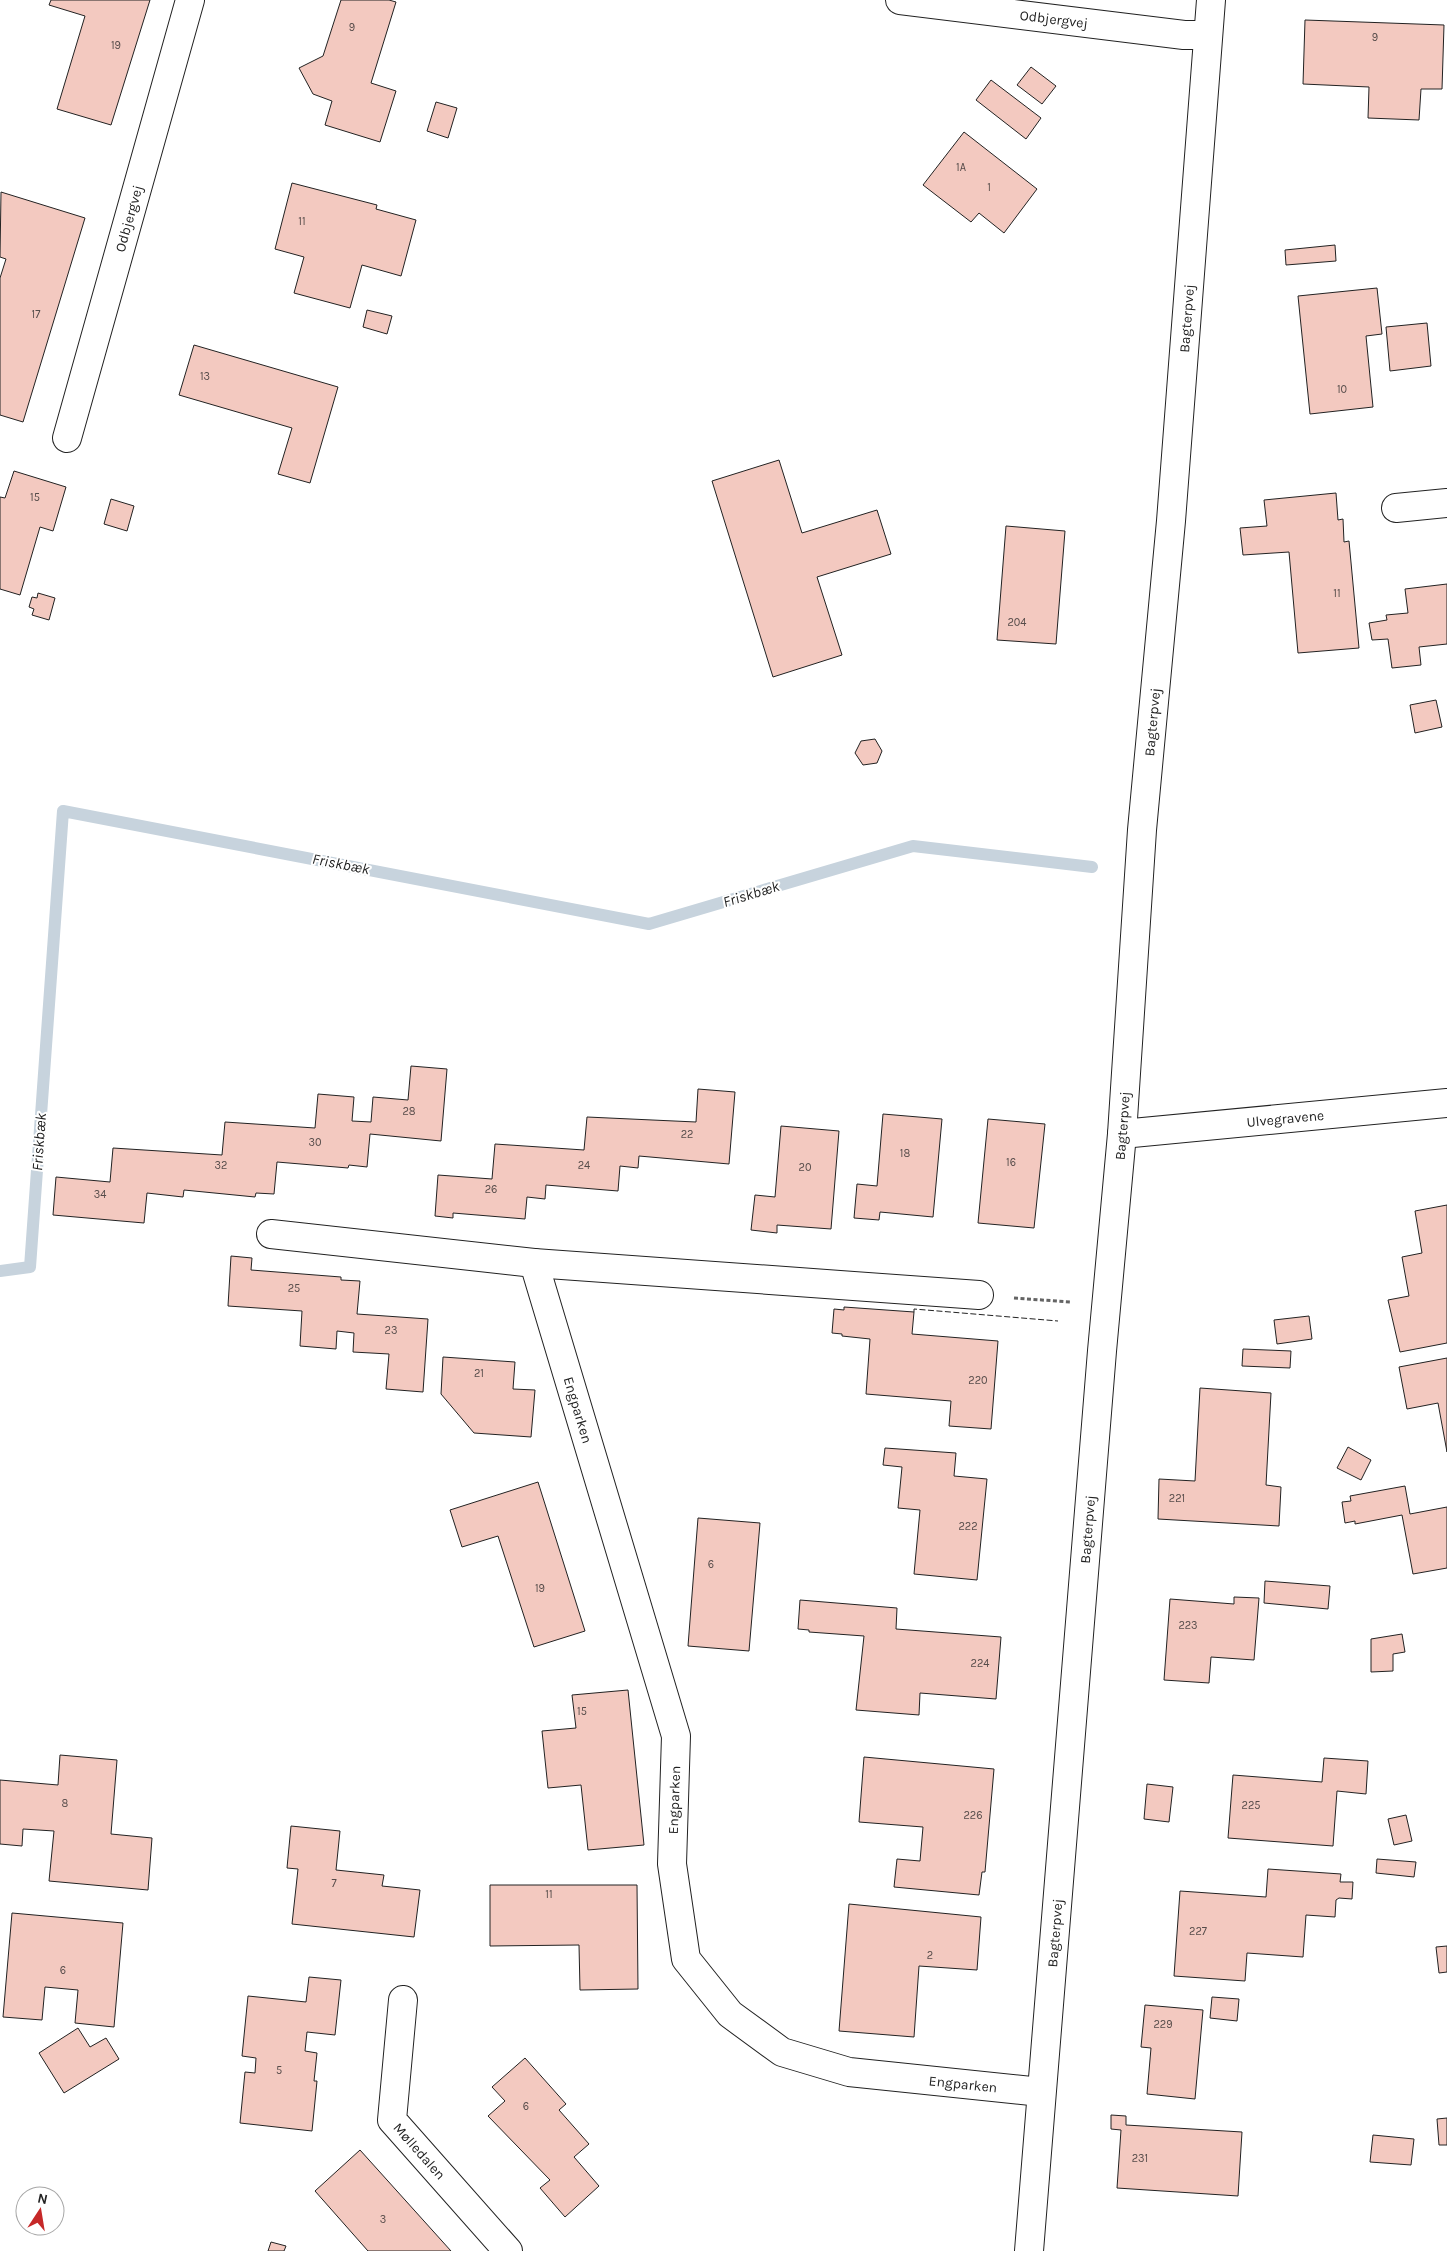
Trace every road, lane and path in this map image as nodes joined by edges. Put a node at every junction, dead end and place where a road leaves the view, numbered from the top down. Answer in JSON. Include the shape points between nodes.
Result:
{"nodes":[{"id":1,"x":190,"y":0,"type":"edge"},
{"id":2,"x":900,"y":0,"type":"edge"},
{"id":3,"x":1211,"y":0,"type":"edge"},
{"id":4,"x":1208,"y":36,"type":"junction"},
{"id":5,"x":67,"y":438,"type":"dead end"},
{"id":6,"x":1447,"y":503,"type":"edge"},
{"id":7,"x":1396,"y":508,"type":"dead end"},
{"id":8,"x":1447,"y":1102,"type":"edge"},
{"id":9,"x":1122,"y":1134,"type":"junction"},
{"id":10,"x":271,"y":1234,"type":"dead end"},
{"id":11,"x":534,"y":1263,"type":"junction"},
{"id":12,"x":979,"y":1295,"type":"joint"},
{"id":13,"x":1106,"y":1305,"type":"junction"},
{"id":14,"x":402,"y":2000,"type":"dead end"},
{"id":15,"x":1041,"y":2092,"type":"junction"},
{"id":16,"x":508,"y":2251,"type":"edge"},
{"id":17,"x":1029,"y":2251,"type":"edge"}],
"edges":[{"from":1,"to":5,"type":"street","name":"Odbjergvej"},
{"from":2,"to":4,"type":"street","name":"Odbjergvej"},
{"from":3,"to":4,"type":"street","name":"Bagterpvej"},
{"from":4,"to":9,"type":"street","name":"Bagterpvej","via":[[1171,521],[1142,830]]},
{"from":6,"to":7,"type":"street"},
{"from":8,"to":9,"type":"street","name":"Ulvegravene"},
{"from":9,"to":13,"type":"street","name":"Bagterpvej"},
{"from":10,"to":11,"type":"street"},
{"from":11,"to":12,"type":"street"},
{"from":11,"to":15,"type":"street","name":"Engparken","via":[[676,1736],[672,1864],[686,1959],[730,2014],[782,2052],[849,2072]]},
{"from":12,"to":13,"type":"path"},
{"from":13,"to":15,"type":"street","name":"Bagterpvej"},
{"from":14,"to":16,"type":"street","name":"Mølledalen","via":[[392,2120]]},
{"from":15,"to":17,"type":"street","name":"Bagterpvej"}]}
